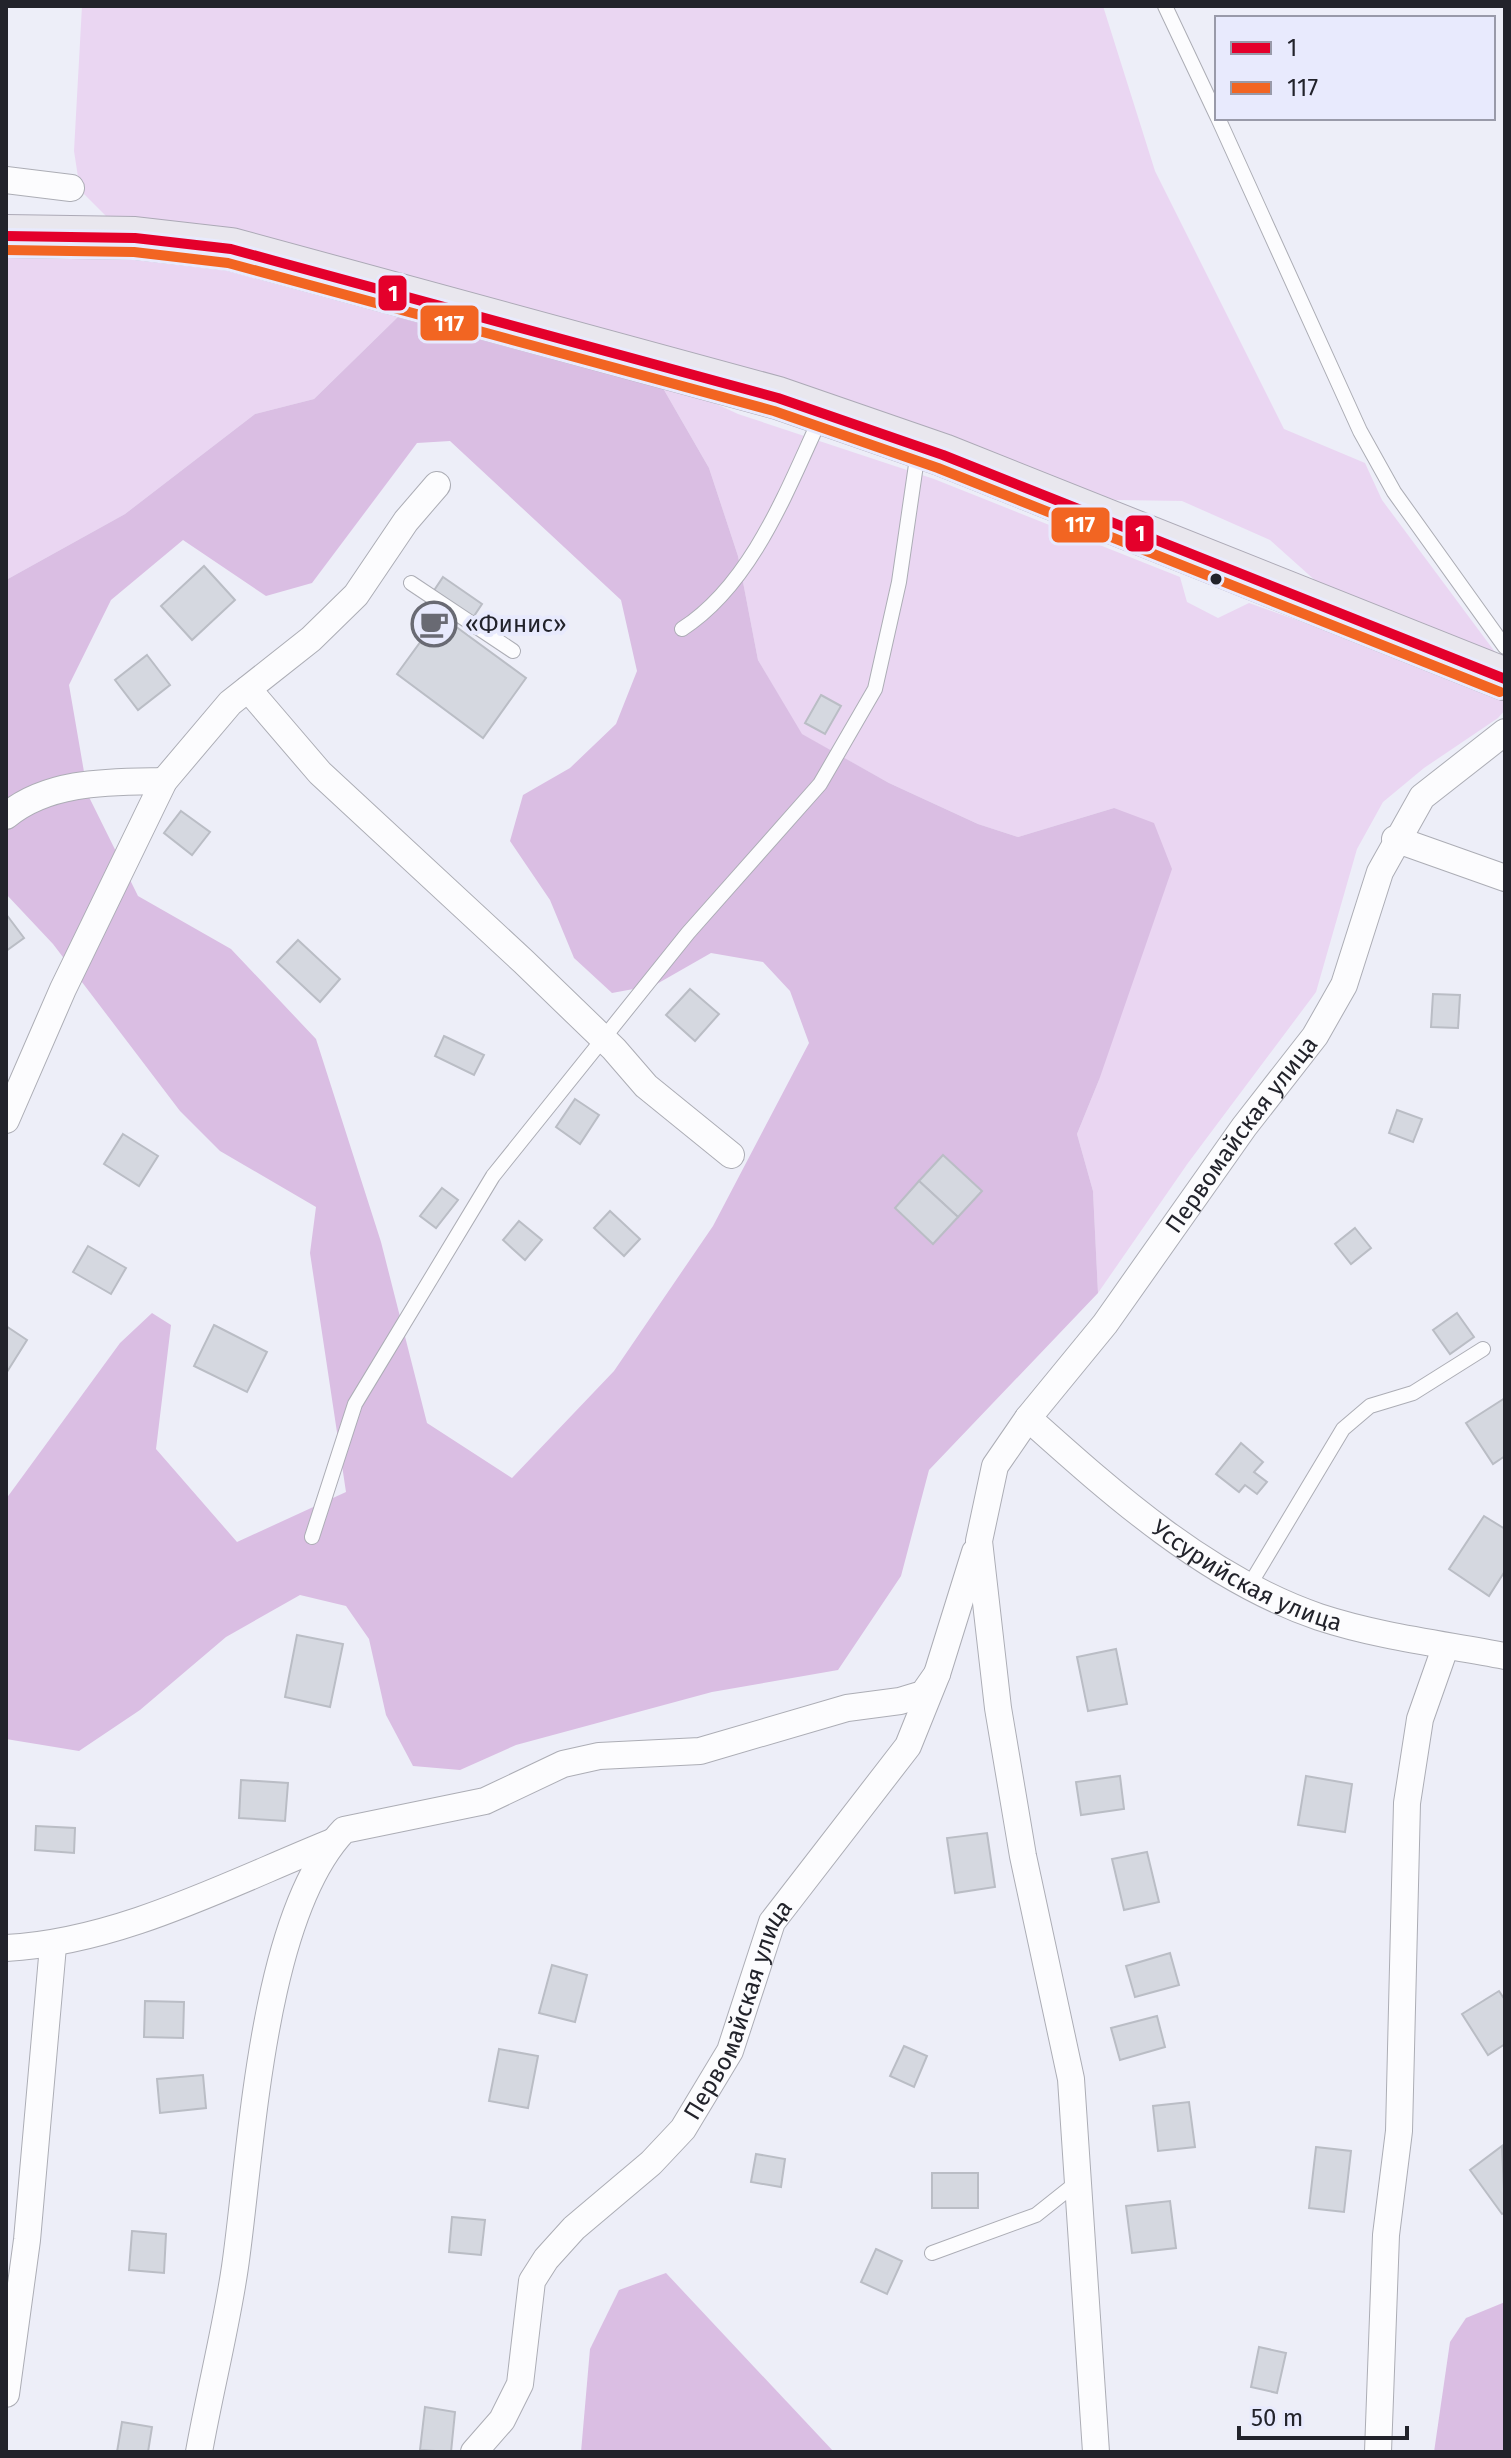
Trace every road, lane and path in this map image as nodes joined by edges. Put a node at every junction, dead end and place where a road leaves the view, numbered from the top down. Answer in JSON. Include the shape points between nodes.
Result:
{"nodes":[{"id":1,"x":1165,"y":6,"type":"edge"},
{"id":2,"x":1215,"y":111,"type":"edge"},
{"id":3,"x":1219,"y":120,"type":"edge"},
{"id":4,"x":6,"y":180,"type":"edge"},
{"id":5,"x":71,"y":188,"type":"dead end"},
{"id":6,"x":6,"y":236,"type":"edge"},
{"id":7,"x":822,"y":413,"type":"junction"},
{"id":8,"x":919,"y":447,"type":"junction"},
{"id":9,"x":437,"y":485,"type":"dead end"},
{"id":10,"x":411,"y":583,"type":"dead end"},
{"id":11,"x":682,"y":629,"type":"dead end"},
{"id":12,"x":1505,"y":647,"type":"edge"},
{"id":13,"x":513,"y":651,"type":"dead end"},
{"id":14,"x":1505,"y":679,"type":"edge"},
{"id":15,"x":248,"y":689,"type":"junction"},
{"id":16,"x":1505,"y":732,"type":"edge"},
{"id":17,"x":164,"y":781,"type":"junction"},
{"id":18,"x":6,"y":816,"type":"edge"},
{"id":19,"x":1395,"y":839,"type":"junction"},
{"id":20,"x":1505,"y":878,"type":"edge"},
{"id":21,"x":604,"y":1039,"type":"junction"},
{"id":22,"x":6,"y":1120,"type":"edge"},
{"id":23,"x":731,"y":1155,"type":"dead end"},
{"id":24,"x":1483,"y":1349,"type":"dead end"},
{"id":25,"x":1028,"y":1418,"type":"junction"},
{"id":26,"x":312,"y":1537,"type":"dead end"},
{"id":27,"x":979,"y":1541,"type":"junction"},
{"id":28,"x":1249,"y":1586,"type":"junction"},
{"id":29,"x":1445,"y":1648,"type":"junction"},
{"id":30,"x":1505,"y":1656,"type":"edge"},
{"id":31,"x":937,"y":1674,"type":"junction"},
{"id":32,"x":332,"y":1842,"type":"junction"},
{"id":33,"x":53,"y":1946,"type":"junction"},
{"id":34,"x":6,"y":1948,"type":"edge"},
{"id":35,"x":1080,"y":2180,"type":"junction"},
{"id":36,"x":932,"y":2253,"type":"dead end"},
{"id":37,"x":6,"y":2394,"type":"edge"},
{"id":38,"x":199,"y":2452,"type":"edge"},
{"id":39,"x":474,"y":2452,"type":"edge"},
{"id":40,"x":1096,"y":2452,"type":"edge"},
{"id":41,"x":1378,"y":2452,"type":"edge"}],
"edges":[{"from":1,"to":2,"type":"lane"},
{"from":3,"to":12,"type":"lane","via":[[1360,431],[1394,492]]},
{"from":4,"to":5,"type":"street"},
{"from":6,"to":7,"type":"main road","via":[[135,238],[231,249]]},
{"from":7,"to":8,"type":"main road"},
{"from":7,"to":11,"type":"lane","via":[[769,530],[705,614]]},
{"from":8,"to":14,"type":"main road"},
{"from":8,"to":21,"type":"lane","via":[[899,582],[875,689],[820,784],[688,933]]},
{"from":9,"to":15,"type":"street","via":[[356,595]]},
{"from":10,"to":13,"type":"lane"},
{"from":15,"to":17,"type":"street"},
{"from":15,"to":21,"type":"street","via":[[320,773]]},
{"from":16,"to":19,"type":"street","name":"Первомайская улица","via":[[1422,797]]},
{"from":17,"to":18,"type":"street","via":[[104,782],[50,791]]},
{"from":17,"to":22,"type":"street"},
{"from":19,"to":20,"type":"street"},
{"from":19,"to":25,"type":"street","name":"Первомайская улица","via":[[1344,985],[1315,1036],[1105,1324]]},
{"from":21,"to":23,"type":"street","via":[[646,1086]]},
{"from":21,"to":26,"type":"lane","via":[[493,1176],[420,1292],[355,1404]]},
{"from":24,"to":28,"type":"lane","via":[[1413,1393],[1370,1406],[1343,1429]]},
{"from":25,"to":27,"type":"street","name":"Первомайская улица","via":[[995,1466]]},
{"from":25,"to":28,"type":"street","name":"Уссурийская улица","via":[[1110,1491]]},
{"from":27,"to":31,"type":"street","name":"Первомайская улица"},
{"from":27,"to":35,"type":"street","name":"Первомайская улица","via":[[998,1708],[1034,1917],[1071,2079]]},
{"from":28,"to":29,"type":"street","name":"Уссурийская улица","via":[[1319,1617]]},
{"from":29,"to":30,"type":"street","name":"Уссурийская улица"},
{"from":29,"to":41,"type":"street","via":[[1420,1719],[1407,1803],[1399,2131],[1386,2235]]},
{"from":31,"to":32,"type":"street","via":[[923,1694],[900,1701],[847,1708],[700,1751],[599,1756],[563,1764],[485,1801],[344,1830]]},
{"from":31,"to":39,"type":"street","name":"Первомайская улица","via":[[908,1746],[772,1922],[730,2051],[683,2129],[574,2228],[532,2281],[520,2384],[502,2420]]},
{"from":32,"to":33,"type":"street","via":[[156,1913]]},
{"from":32,"to":38,"type":"street","via":[[300,1905],[276,1983],[255,2098],[235,2268]]},
{"from":33,"to":34,"type":"street"},
{"from":33,"to":37,"type":"street","via":[[27,2240]]},
{"from":35,"to":36,"type":"lane","via":[[1036,2215]]},
{"from":35,"to":40,"type":"street","name":"Первомайская улица","via":[[1081,2275]]}]}
